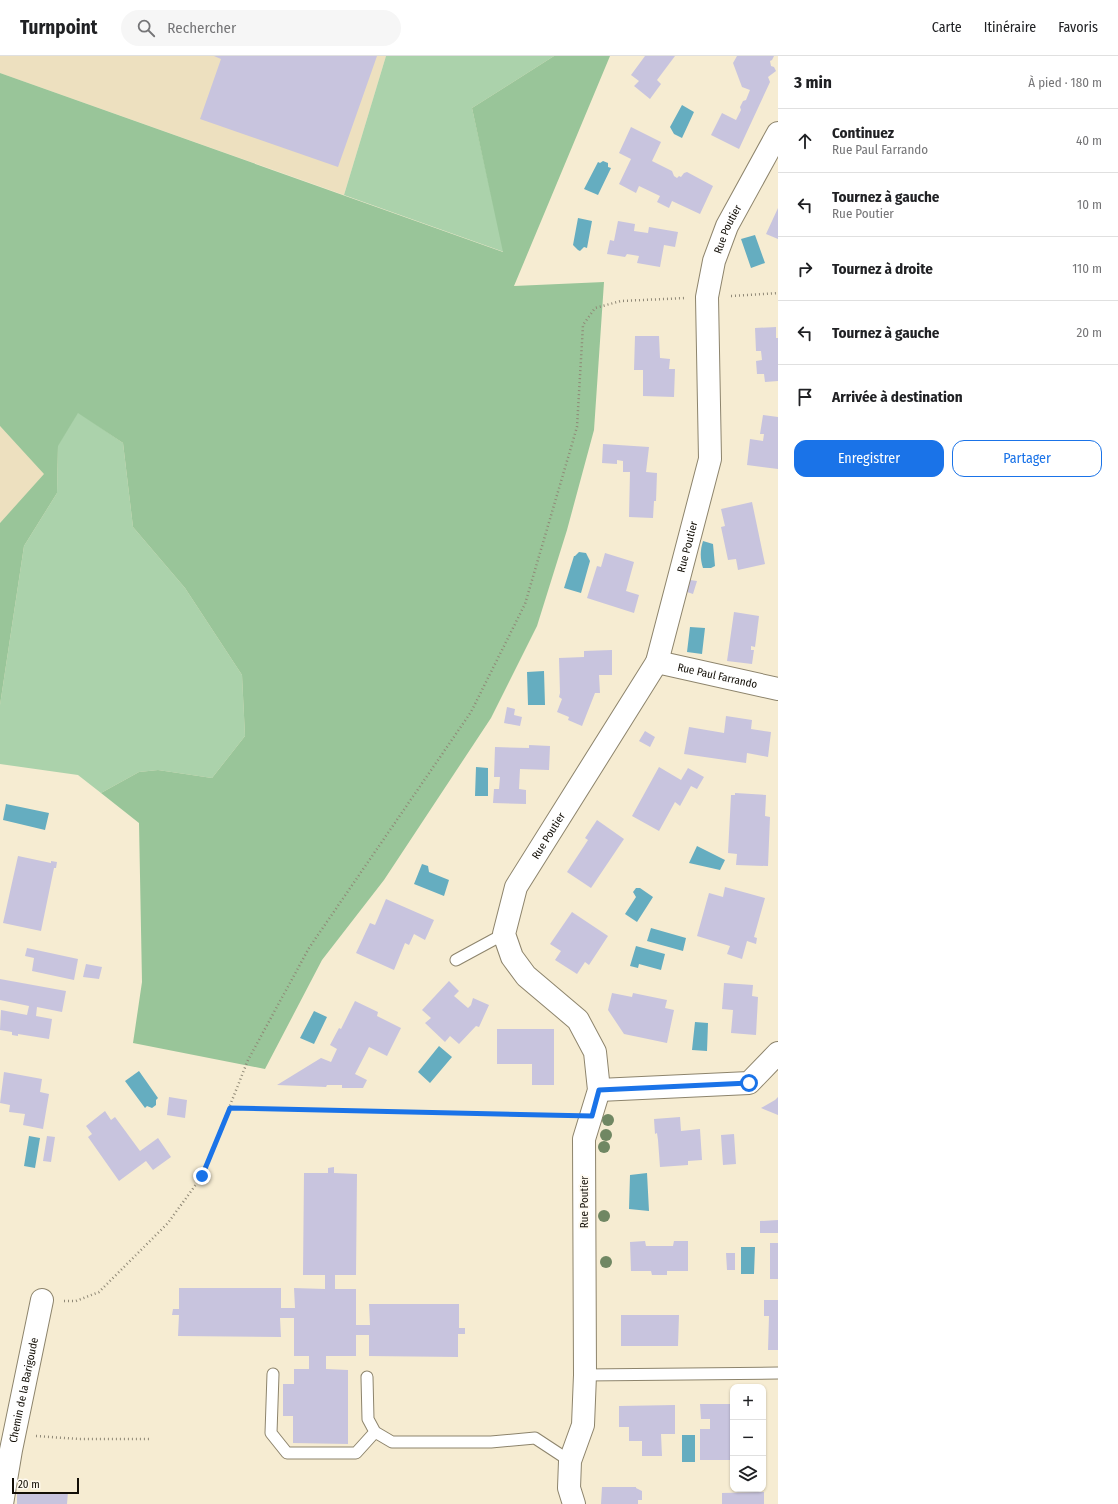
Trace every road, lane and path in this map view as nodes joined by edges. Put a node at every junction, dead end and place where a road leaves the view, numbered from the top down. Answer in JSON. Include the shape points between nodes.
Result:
{"nodes":[{"id":1,"x":778,"y":132,"type":"edge"},
{"id":2,"x":778,"y":293,"type":"edge"},
{"id":3,"x":707,"y":297,"type":"junction"},
{"id":4,"x":657,"y":662,"type":"junction"},
{"id":5,"x":778,"y":689,"type":"edge"},
{"id":6,"x":504,"y":934,"type":"junction"},
{"id":7,"x":456,"y":960,"type":"dead end"},
{"id":8,"x":778,"y":1053,"type":"edge"},
{"id":9,"x":599,"y":1090,"type":"junction"},
{"id":10,"x":230,"y":1108,"type":"junction"},
{"id":11,"x":592,"y":1116,"type":"junction"},
{"id":12,"x":42,"y":1300,"type":"joint"},
{"id":13,"x":778,"y":1373,"type":"edge"},
{"id":14,"x":273,"y":1374,"type":"dead end"},
{"id":15,"x":584,"y":1375,"type":"junction"},
{"id":16,"x":367,"y":1377,"type":"dead end"},
{"id":17,"x":375,"y":1432,"type":"junction"},
{"id":18,"x":150,"y":1439,"type":"dead end"},
{"id":19,"x":8,"y":1446,"type":"edge"},
{"id":20,"x":570,"y":1461,"type":"junction"},
{"id":21,"x":2,"y":1504,"type":"edge"},
{"id":22,"x":574,"y":1504,"type":"edge"}],
"edges":[{"from":1,"to":3,"type":"street","name":"Rue Poutier","via":[[727,226],[714,261]]},
{"from":2,"to":3,"type":"path"},
{"from":3,"to":4,"type":"street","name":"Rue Poutier","via":[[710,459]]},
{"from":3,"to":10,"type":"path","via":[[621,301],[595,308],[583,325],[577,427],[525,604],[471,712],[309,948],[248,1060]]},
{"from":4,"to":5,"type":"street","name":"Rue Paul Farrando"},
{"from":4,"to":6,"type":"street","name":"Rue Poutier","via":[[516,887]]},
{"from":6,"to":7,"type":"lane"},
{"from":6,"to":9,"type":"street","name":"Rue Poutier","via":[[512,957],[526,976],[578,1020],[595,1052]]},
{"from":8,"to":9,"type":"street","via":[[749,1083]]},
{"from":9,"to":11,"type":"street","name":"Rue Poutier"},
{"from":10,"to":11,"type":"path"},
{"from":10,"to":12,"type":"path","via":[[202,1176],[168,1223],[99,1292],[76,1301]]},
{"from":11,"to":15,"type":"street","name":"Rue Poutier","via":[[584,1139]]},
{"from":12,"to":19,"type":"street","name":"Chemin de la Barigoude"},
{"from":13,"to":15,"type":"lane"},
{"from":14,"to":17,"type":"lane","via":[[271,1433],[287,1453],[356,1454]]},
{"from":15,"to":20,"type":"street","name":"Rue Poutier","via":[[583,1425]]},
{"from":16,"to":17,"type":"lane","via":[[368,1419]]},
{"from":17,"to":20,"type":"lane","via":[[392,1442],[491,1442],[535,1438]]},
{"from":18,"to":19,"type":"path","via":[[78,1439]]},
{"from":19,"to":21,"type":"street","name":"Chemin de la Barigoude"},
{"from":20,"to":22,"type":"street","name":"Rue Poutier","via":[[570,1488]]}]}
